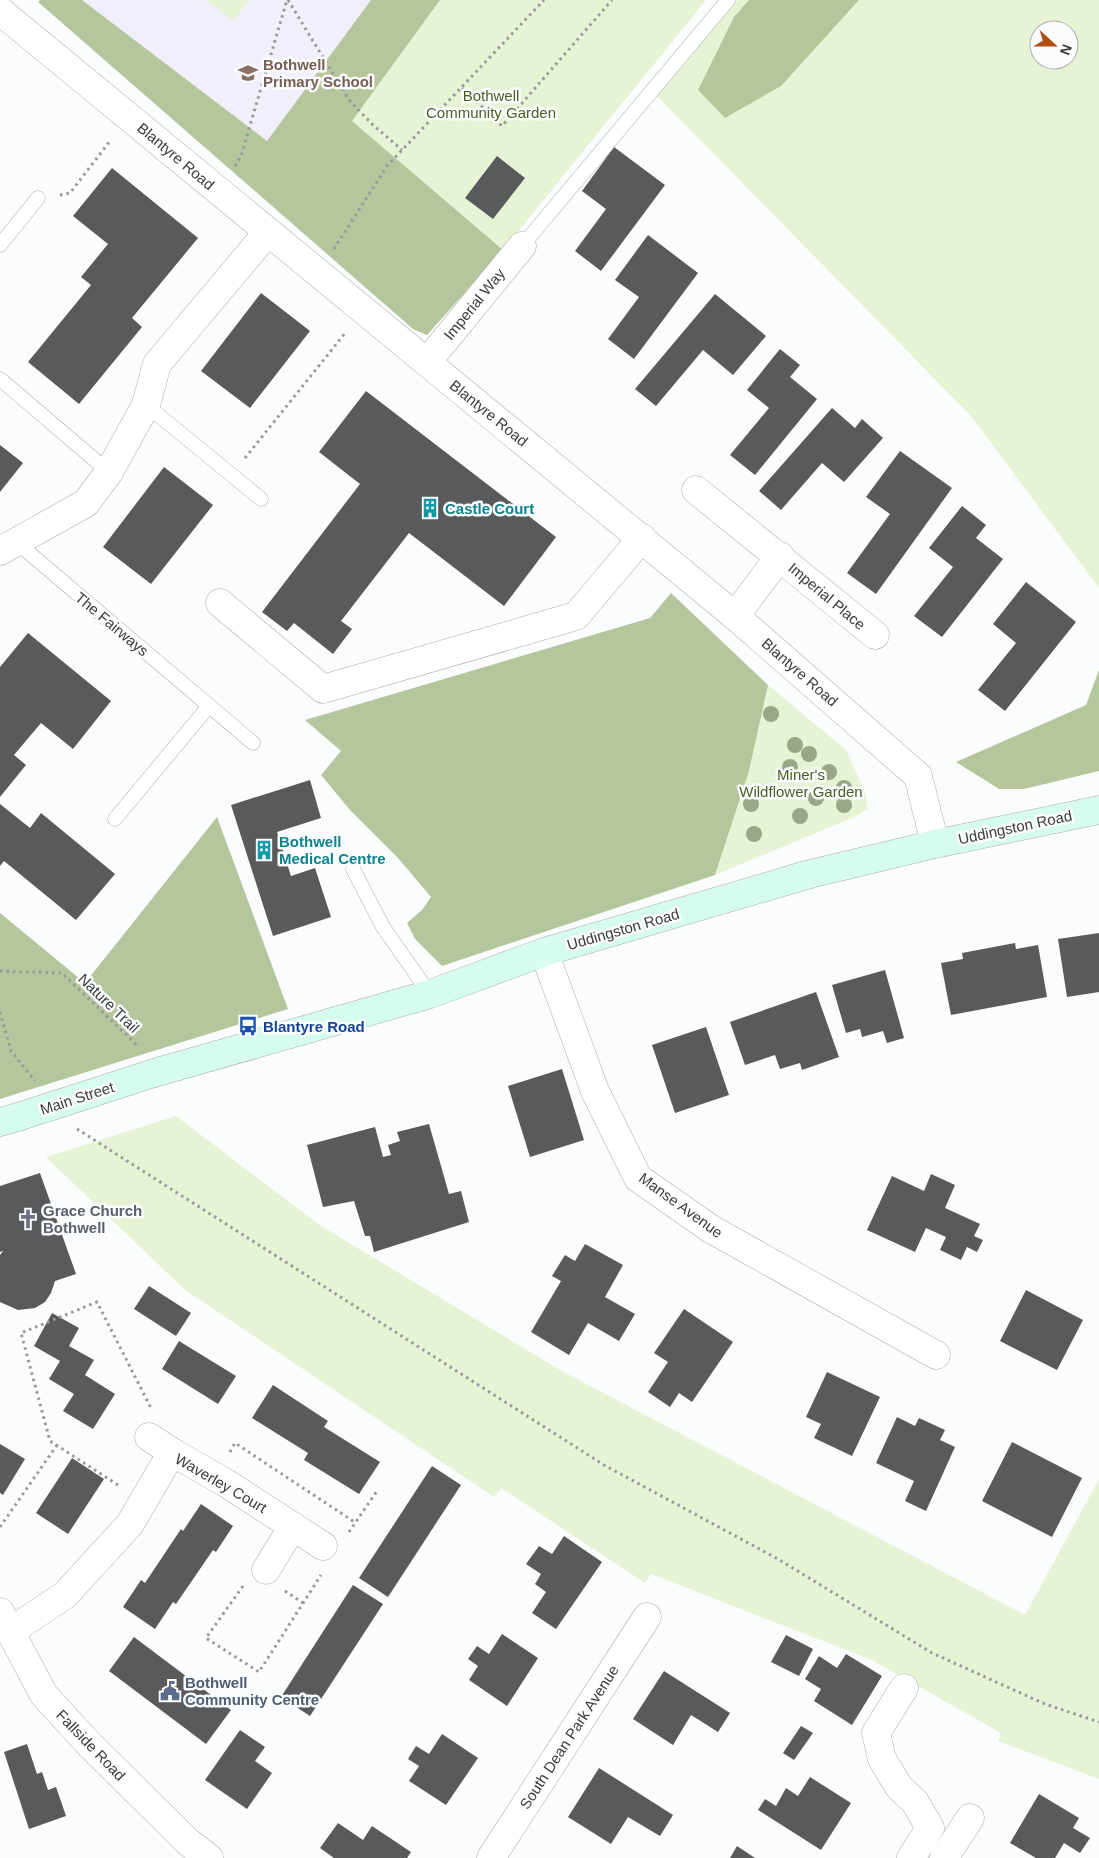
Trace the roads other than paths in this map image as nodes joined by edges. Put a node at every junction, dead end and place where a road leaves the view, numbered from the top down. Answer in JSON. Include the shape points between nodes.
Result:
{"nodes":[{"id":1,"x":728,"y":0,"type":"edge"},
{"id":2,"x":0,"y":12,"type":"edge"},
{"id":3,"x":38,"y":198,"type":"road end"},
{"id":4,"x":268,"y":232,"type":"junction"},
{"id":5,"x":0,"y":245,"type":"edge"},
{"id":6,"x":522,"y":246,"type":"joint"},
{"id":7,"x":426,"y":362,"type":"junction"},
{"id":8,"x":0,"y":379,"type":"edge"},
{"id":9,"x":146,"y":405,"type":"junction"},
{"id":10,"x":109,"y":472,"type":"junction"},
{"id":11,"x":696,"y":490,"type":"dead end"},
{"id":12,"x":261,"y":499,"type":"dead end"},
{"id":13,"x":642,"y":538,"type":"junction"},
{"id":14,"x":8,"y":546,"type":"edge"},
{"id":15,"x":780,"y":556,"type":"junction"},
{"id":16,"x":220,"y":603,"type":"dead end"},
{"id":17,"x":735,"y":616,"type":"junction"},
{"id":18,"x":875,"y":635,"type":"dead end"},
{"id":19,"x":209,"y":706,"type":"junction"},
{"id":20,"x":253,"y":743,"type":"dead end"},
{"id":21,"x":1099,"y":810,"type":"edge"},
{"id":22,"x":116,"y":818,"type":"dead end"},
{"id":23,"x":936,"y":844,"type":"junction"},
{"id":24,"x":353,"y":869,"type":"dead end"},
{"id":25,"x":544,"y":952,"type":"junction"},
{"id":26,"x":430,"y":994,"type":"junction"},
{"id":27,"x":159,"y":1072,"type":"joint"},
{"id":28,"x":11,"y":1119,"type":"edge"},
{"id":29,"x":936,"y":1355,"type":"dead end"},
{"id":30,"x":149,"y":1437,"type":"road end"},
{"id":31,"x":172,"y":1452,"type":"junction"},
{"id":32,"x":293,"y":1526,"type":"junction"},
{"id":33,"x":331,"y":1552,"type":"road end"},
{"id":34,"x":264,"y":1578,"type":"road end"},
{"id":35,"x":647,"y":1617,"type":"dead end"},
{"id":36,"x":5,"y":1622,"type":"edge"},
{"id":37,"x":904,"y":1688,"type":"dead end"},
{"id":38,"x":970,"y":1818,"type":"dead end"},
{"id":39,"x":208,"y":1858,"type":"edge"},
{"id":40,"x":491,"y":1858,"type":"edge"},
{"id":41,"x":911,"y":1858,"type":"edge"},
{"id":42,"x":944,"y":1858,"type":"edge"}],
"edges":[{"from":1,"to":6,"type":"lane"},
{"from":2,"to":4,"type":"street","name":"Blantyre Road"},
{"from":3,"to":5,"type":"lane"},
{"from":4,"to":7,"type":"street","name":"Blantyre Road"},
{"from":4,"to":9,"type":"street","name":"The Fairways","via":[[157,364]]},
{"from":6,"to":7,"type":"street","name":"Imperial Way"},
{"from":7,"to":13,"type":"street","name":"Blantyre Road"},
{"from":8,"to":10,"type":"lane"},
{"from":9,"to":10,"type":"street","name":"The Fairways"},
{"from":9,"to":12,"type":"lane"},
{"from":10,"to":14,"type":"street","name":"The Fairways","via":[[86,503]]},
{"from":11,"to":15,"type":"street","name":"Imperial Place"},
{"from":13,"to":16,"type":"street","via":[[576,616],[323,689]]},
{"from":13,"to":17,"type":"street","name":"Blantyre Road"},
{"from":14,"to":19,"type":"lane","name":"The Fairways"},
{"from":15,"to":17,"type":"street","name":"Imperial Place"},
{"from":15,"to":18,"type":"street","name":"Imperial Place"},
{"from":17,"to":23,"type":"street","name":"Blantyre Road","via":[[918,776]]},
{"from":19,"to":20,"type":"lane","name":"The Fairways"},
{"from":19,"to":22,"type":"lane"},
{"from":21,"to":23,"type":"main road","name":"Uddingston Road"},
{"from":23,"to":25,"type":"main road","name":"Uddingston Road","via":[[810,874]]},
{"from":24,"to":26,"type":"lane","via":[[383,927]]},
{"from":25,"to":26,"type":"main road","name":"Uddingston Road"},
{"from":25,"to":29,"type":"street","name":"Manse Avenue","via":[[595,1091],[638,1178],[711,1229]]},
{"from":26,"to":27,"type":"main road","name":"Uddingston Road"},
{"from":27,"to":28,"type":"main road","name":"Main Street","bridge":true},
{"from":30,"to":31,"type":"street"},
{"from":31,"to":32,"type":"street","name":"Waverley Court"},
{"from":31,"to":36,"type":"street","name":"Waverley Court","via":[[130,1524],[65,1595]]},
{"from":32,"to":33,"type":"street","name":"Waverley Court"},
{"from":32,"to":34,"type":"street"},
{"from":35,"to":40,"type":"street","name":"South Dean Park Avenue"},
{"from":36,"to":39,"type":"street","name":"Fallside Road","via":[[44,1695],[90,1746],[186,1841]]},
{"from":37,"to":41,"type":"street","via":[[876,1733],[882,1759],[899,1787],[915,1802],[930,1828]]},
{"from":38,"to":42,"type":"street"}]}
